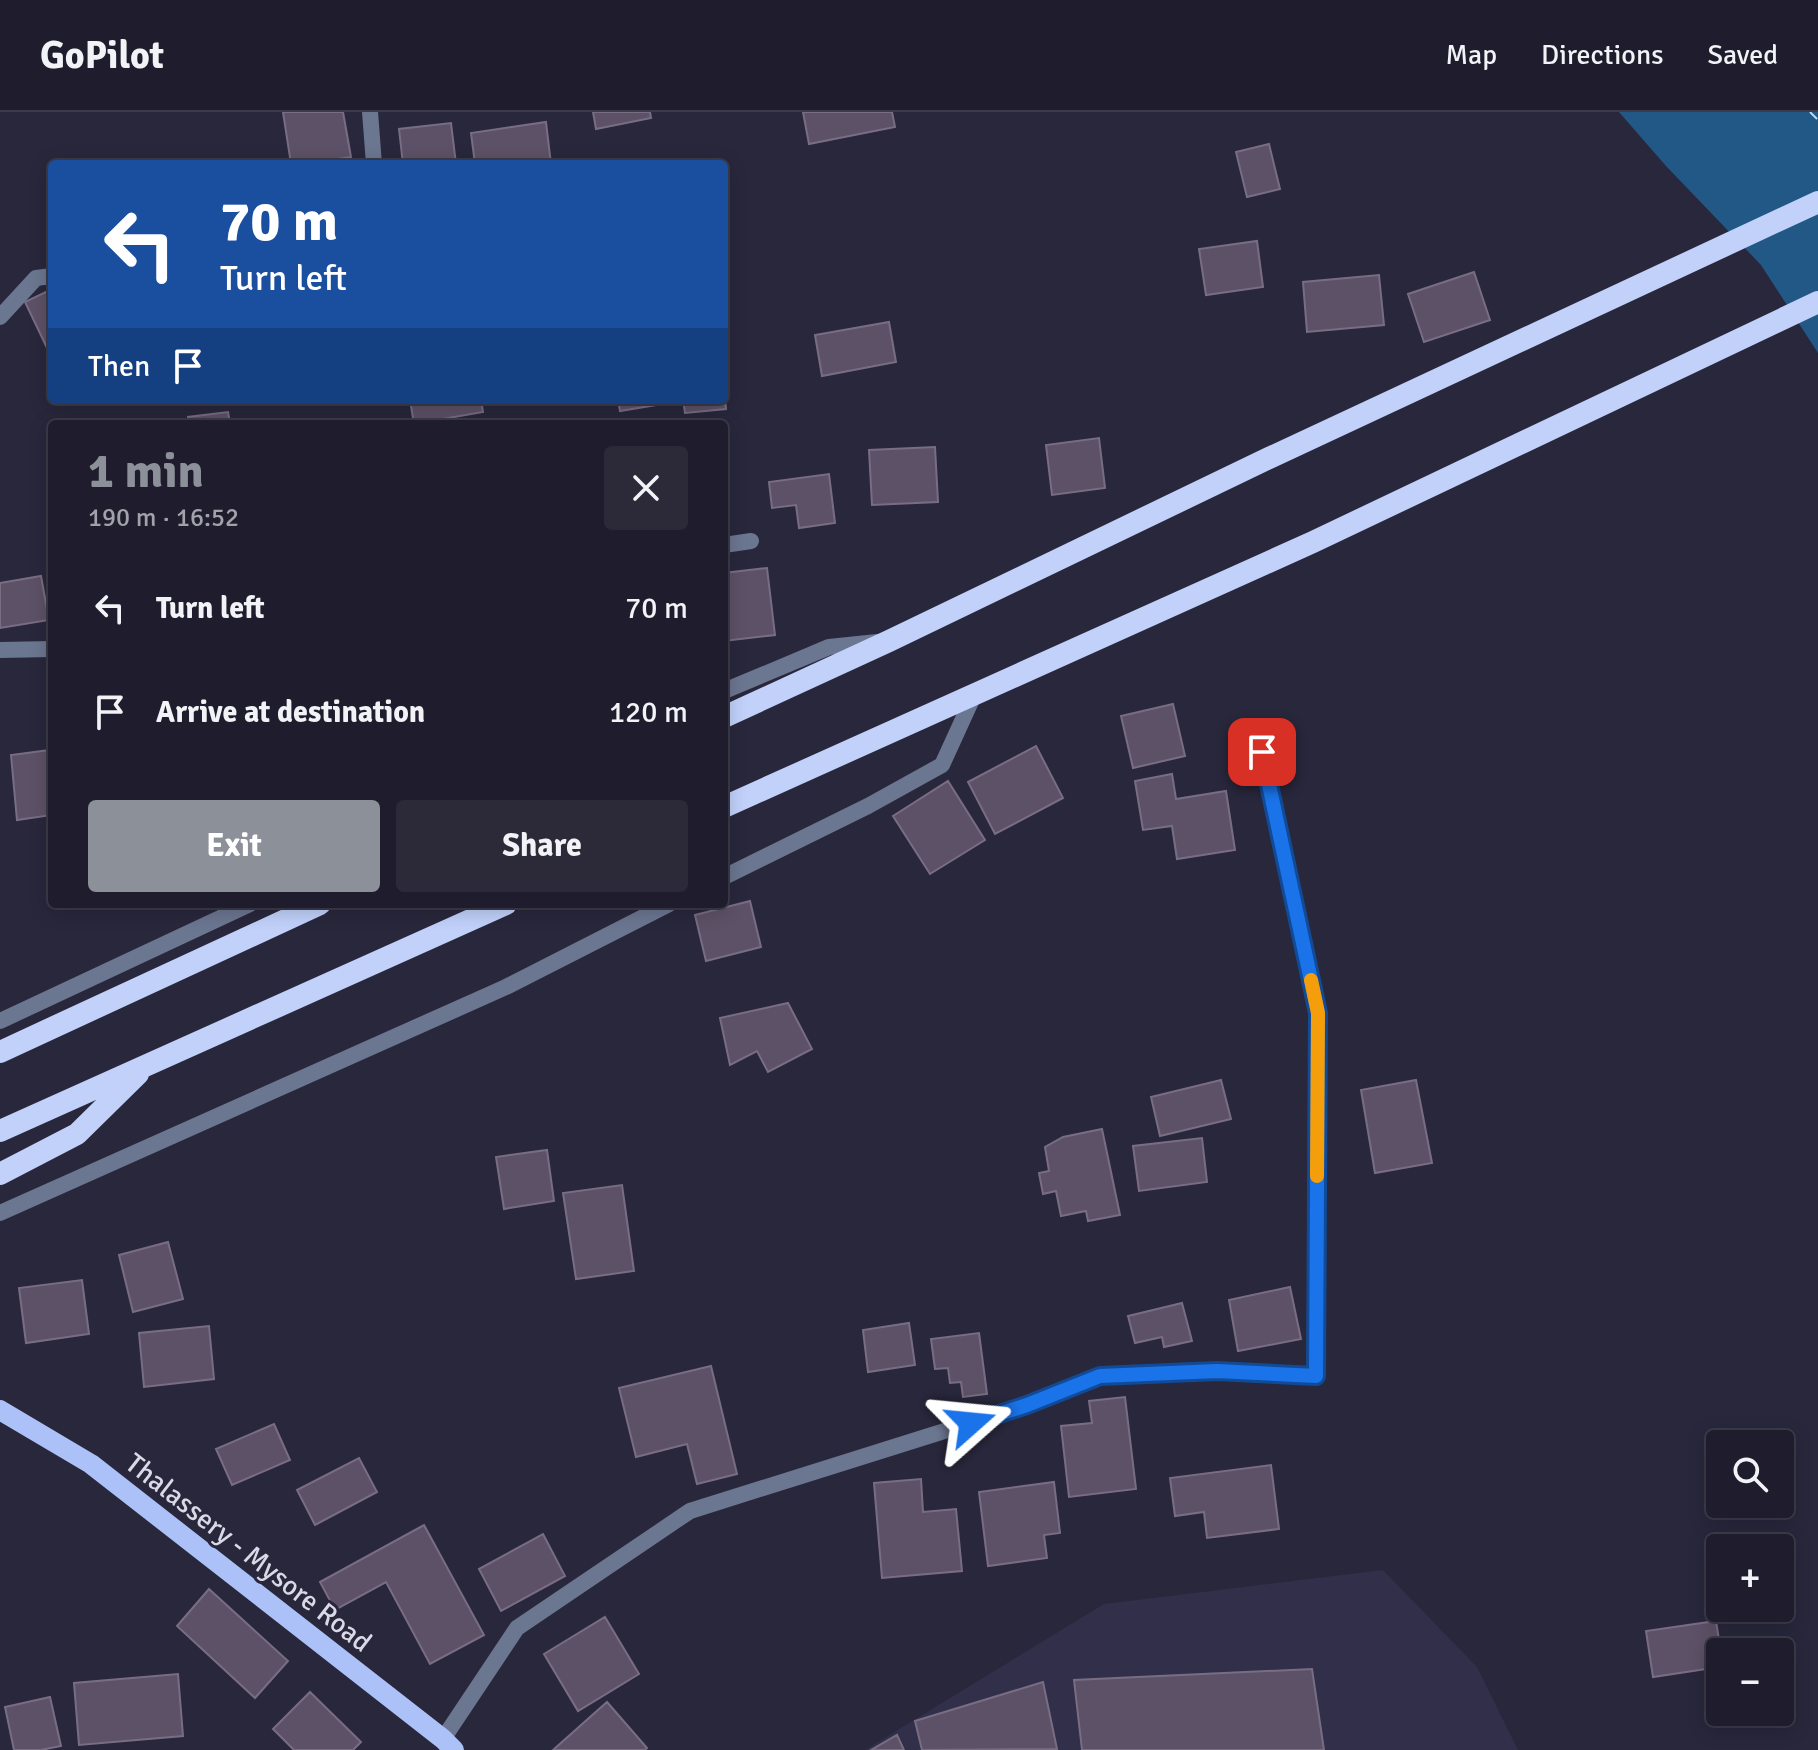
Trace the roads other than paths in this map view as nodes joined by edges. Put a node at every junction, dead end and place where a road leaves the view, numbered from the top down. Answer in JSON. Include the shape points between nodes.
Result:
{"nodes":[{"id":1,"x":370,"y":112,"type":"edge"},
{"id":2,"x":374,"y":160,"type":"edge"},
{"id":3,"x":1818,"y":202,"type":"edge"},
{"id":4,"x":48,"y":276,"type":"edge"},
{"id":5,"x":1818,"y":302,"type":"edge"},
{"id":6,"x":0,"y":317,"type":"edge"},
{"id":7,"x":751,"y":541,"type":"dead end"},
{"id":8,"x":728,"y":544,"type":"edge"},
{"id":9,"x":889,"y":641,"type":"junction"},
{"id":10,"x":48,"y":649,"type":"edge"},
{"id":11,"x":0,"y":650,"type":"edge"},
{"id":12,"x":728,"y":689,"type":"edge"},
{"id":13,"x":974,"y":695,"type":"junction"},
{"id":14,"x":728,"y":715,"type":"edge"},
{"id":15,"x":1262,"y":752,"type":"dead end"},
{"id":16,"x":728,"y":805,"type":"edge"},
{"id":17,"x":728,"y":875,"type":"edge"},
{"id":18,"x":241,"y":908,"type":"edge"},
{"id":19,"x":311,"y":908,"type":"edge"},
{"id":20,"x":497,"y":908,"type":"edge"},
{"id":21,"x":661,"y":908,"type":"edge"},
{"id":22,"x":0,"y":1021,"type":"edge"},
{"id":23,"x":0,"y":1052,"type":"edge"},
{"id":24,"x":147,"y":1065,"type":"junction"},
{"id":25,"x":0,"y":1131,"type":"edge"},
{"id":26,"x":0,"y":1174,"type":"edge"},
{"id":27,"x":0,"y":1213,"type":"edge"},
{"id":28,"x":0,"y":1410,"type":"edge"},
{"id":29,"x":449,"y":1745,"type":"edge"}],
"edges":[{"from":1,"to":2,"type":"street"},
{"from":3,"to":9,"type":"highway"},
{"from":4,"to":6,"type":"street","via":[[36,278]]},
{"from":5,"to":13,"type":"highway","via":[[1313,542]]},
{"from":7,"to":8,"type":"street"},
{"from":9,"to":12,"type":"street","via":[[829,647]]},
{"from":9,"to":14,"type":"highway"},
{"from":10,"to":11,"type":"street"},
{"from":13,"to":16,"type":"highway"},
{"from":13,"to":17,"type":"street","via":[[942,765]]},
{"from":15,"to":29,"type":"street","via":[[1318,1013],[1316,1376],[1217,1371],[1100,1376],[1027,1405],[690,1511],[517,1628]]},
{"from":18,"to":22,"type":"street"},
{"from":19,"to":23,"type":"highway"},
{"from":20,"to":24,"type":"highway"},
{"from":21,"to":27,"type":"street","via":[[506,987]]},
{"from":24,"to":25,"type":"highway"},
{"from":24,"to":26,"type":"highway","via":[[77,1134]]},
{"from":28,"to":29,"type":"main road","name":"Thalassery - Mysore Road","via":[[91,1464]]}]}
